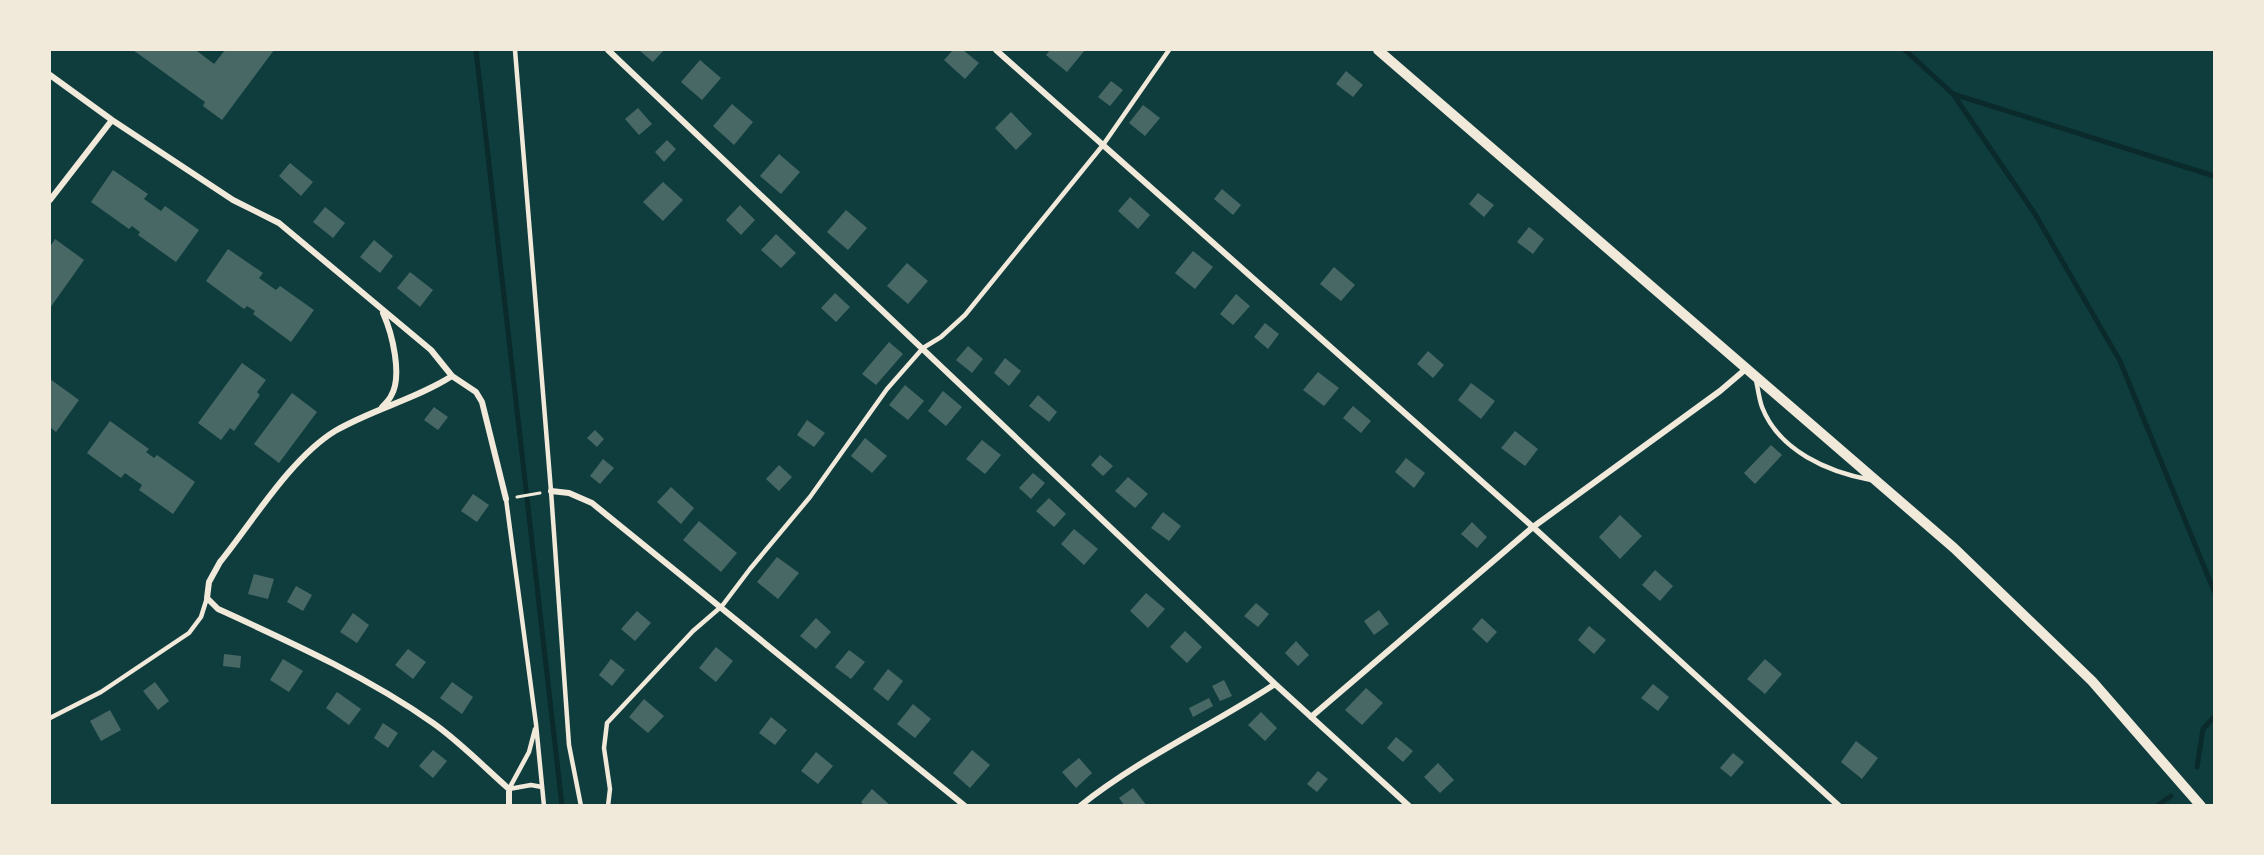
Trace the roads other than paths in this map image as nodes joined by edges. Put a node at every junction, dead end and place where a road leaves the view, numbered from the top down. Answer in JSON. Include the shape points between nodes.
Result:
{"nodes":[{"id":1,"x":515,"y":50,"type":"edge"},
{"id":2,"x":608,"y":50,"type":"edge"},
{"id":3,"x":996,"y":50,"type":"edge"},
{"id":4,"x":1169,"y":50,"type":"edge"},
{"id":5,"x":1378,"y":50,"type":"edge"},
{"id":6,"x":50,"y":75,"type":"edge"},
{"id":7,"x":112,"y":120,"type":"junction"},
{"id":8,"x":1103,"y":145,"type":"junction"},
{"id":9,"x":50,"y":200,"type":"edge"},
{"id":10,"x":381,"y":310,"type":"junction"},
{"id":11,"x":923,"y":348,"type":"junction"},
{"id":12,"x":1751,"y":371,"type":"junction"},
{"id":13,"x":452,"y":376,"type":"junction"},
{"id":14,"x":381,"y":408,"type":"junction"},
{"id":15,"x":1879,"y":482,"type":"junction"},
{"id":16,"x":551,"y":491,"type":"junction"},
{"id":17,"x":506,"y":499,"type":"joint"},
{"id":18,"x":1533,"y":527,"type":"junction"},
{"id":19,"x":207,"y":598,"type":"junction"},
{"id":20,"x":722,"y":606,"type":"junction"},
{"id":21,"x":1275,"y":684,"type":"junction"},
{"id":22,"x":1311,"y":717,"type":"junction"},
{"id":23,"x":50,"y":718,"type":"edge"},
{"id":24,"x":536,"y":724,"type":"junction"},
{"id":25,"x":542,"y":787,"type":"junction"},
{"id":26,"x":509,"y":789,"type":"junction"},
{"id":27,"x":509,"y":806,"type":"edge"},
{"id":28,"x":544,"y":806,"type":"edge"},
{"id":29,"x":580,"y":806,"type":"edge"},
{"id":30,"x":608,"y":806,"type":"edge"},
{"id":31,"x":965,"y":806,"type":"edge"},
{"id":32,"x":1080,"y":806,"type":"edge"},
{"id":33,"x":1409,"y":806,"type":"edge"},
{"id":34,"x":1839,"y":806,"type":"edge"},
{"id":35,"x":2201,"y":806,"type":"edge"}],
"edges":[{"from":1,"to":16,"type":"lane"},
{"from":2,"to":11,"type":"street"},
{"from":3,"to":8,"type":"street"},
{"from":4,"to":8,"type":"lane"},
{"from":5,"to":12,"type":"street"},
{"from":6,"to":7,"type":"street"},
{"from":7,"to":9,"type":"street"},
{"from":7,"to":10,"type":"street","via":[[233,200],[279,223]]},
{"from":8,"to":11,"type":"lane","via":[[965,315]]},
{"from":8,"to":18,"type":"street"},
{"from":10,"to":13,"type":"street","via":[[431,350]]},
{"from":10,"to":14,"type":"street","via":[[390,328],[397,380],[392,396]]},
{"from":11,"to":20,"type":"lane","via":[[887,389],[810,497]]},
{"from":11,"to":21,"type":"street"},
{"from":12,"to":15,"type":"street"},
{"from":12,"to":15,"type":"lane","via":[[1771,426],[1789,445],[1846,476]]},
{"from":12,"to":18,"type":"street"},
{"from":13,"to":14,"type":"street"},
{"from":13,"to":17,"type":"street","via":[[476,392],[482,402]]},
{"from":14,"to":19,"type":"street","via":[[335,431],[307,453],[220,562],[209,582]]},
{"from":15,"to":35,"type":"street","via":[[2092,681]]},
{"from":16,"to":20,"type":"street","via":[[569,493],[592,503]]},
{"from":16,"to":29,"type":"lane","via":[[569,745]]},
{"from":17,"to":24,"type":"lane"},
{"from":18,"to":22,"type":"street"},
{"from":18,"to":34,"type":"street"},
{"from":19,"to":23,"type":"lane","via":[[201,617],[189,633],[101,692]]},
{"from":19,"to":26,"type":"street","via":[[218,609],[323,657],[405,705],[434,724]]},
{"from":20,"to":30,"type":"lane","via":[[693,631],[607,723],[604,748],[610,789]]},
{"from":20,"to":31,"type":"street"},
{"from":21,"to":22,"type":"street"},
{"from":21,"to":32,"type":"street","via":[[1161,750]]},
{"from":22,"to":33,"type":"street"},
{"from":24,"to":25,"type":"lane"},
{"from":24,"to":26,"type":"lane","via":[[529,752]]},
{"from":25,"to":26,"type":"lane"},
{"from":25,"to":28,"type":"lane"},
{"from":26,"to":27,"type":"street"}]}
